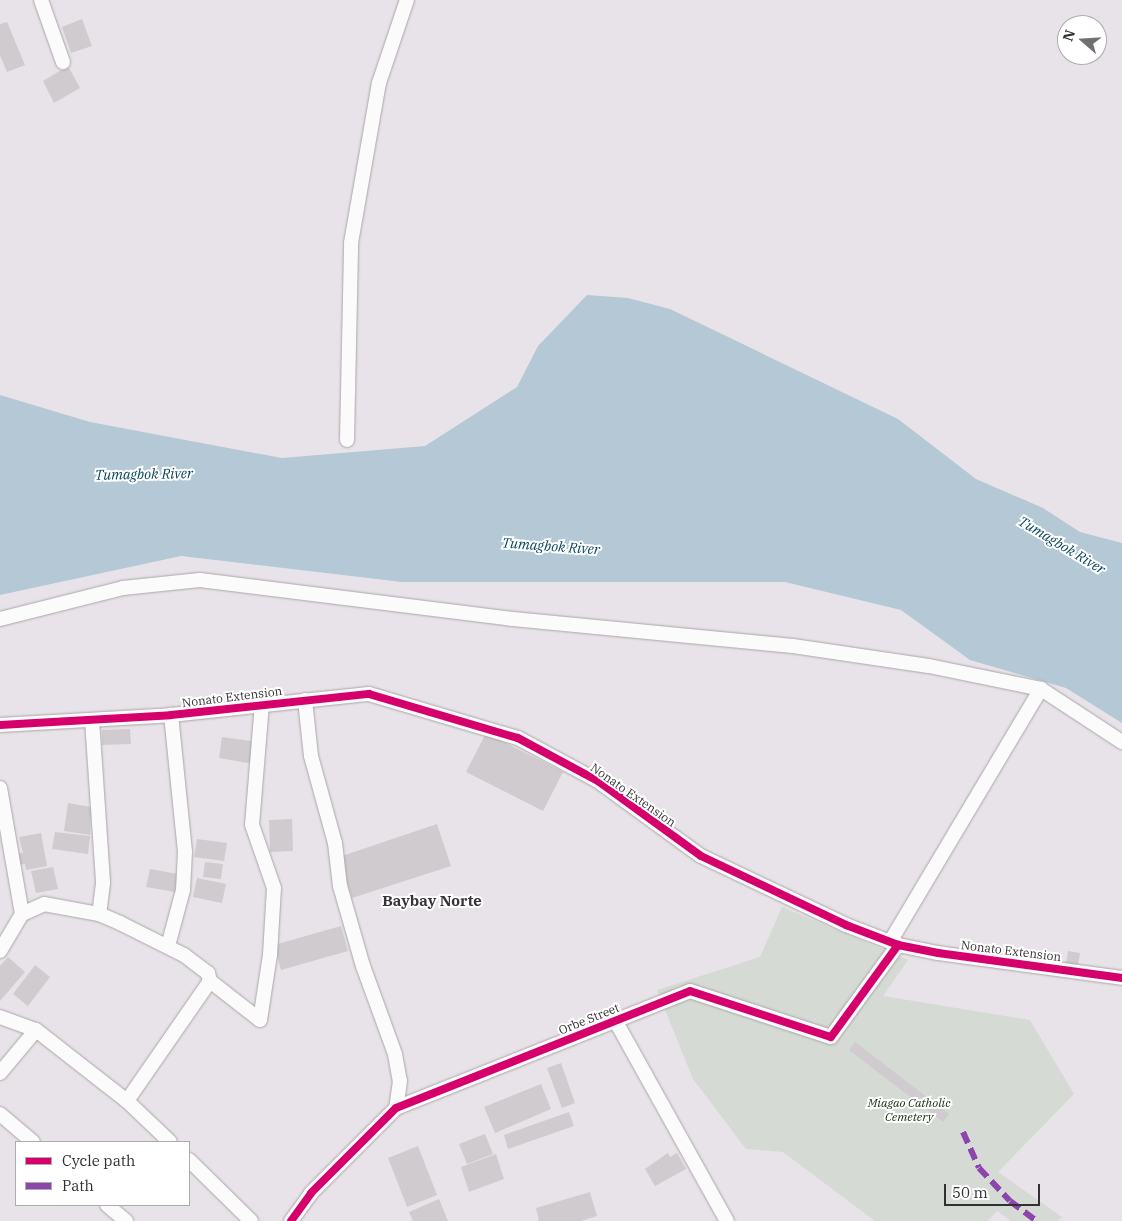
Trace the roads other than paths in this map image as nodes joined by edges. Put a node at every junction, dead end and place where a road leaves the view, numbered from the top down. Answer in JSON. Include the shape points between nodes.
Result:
{"nodes":[{"id":1,"x":40,"y":0,"type":"edge"},
{"id":2,"x":407,"y":0,"type":"edge"},
{"id":3,"x":63,"y":62,"type":"dead end"},
{"id":4,"x":347,"y":440,"type":"dead end"},
{"id":5,"x":0,"y":619,"type":"edge"},
{"id":6,"x":1041,"y":690,"type":"junction"},
{"id":7,"x":305,"y":700,"type":"junction"},
{"id":8,"x":262,"y":703,"type":"junction"},
{"id":9,"x":171,"y":715,"type":"junction"},
{"id":10,"x":92,"y":720,"type":"junction"},
{"id":11,"x":0,"y":725,"type":"edge"},
{"id":12,"x":1122,"y":742,"type":"edge"},
{"id":13,"x":0,"y":788,"type":"edge"},
{"id":14,"x":22,"y":914,"type":"junction"},
{"id":15,"x":99,"y":914,"type":"junction"},
{"id":16,"x":894,"y":943,"type":"junction"},
{"id":17,"x":168,"y":946,"type":"junction"},
{"id":18,"x":0,"y":951,"type":"edge"},
{"id":19,"x":1122,"y":978,"type":"edge"},
{"id":20,"x":210,"y":981,"type":"junction"},
{"id":21,"x":0,"y":1017,"type":"edge"},
{"id":22,"x":615,"y":1020,"type":"junction"},
{"id":23,"x":36,"y":1030,"type":"junction"},
{"id":24,"x":0,"y":1073,"type":"edge"},
{"id":25,"x":127,"y":1101,"type":"junction"},
{"id":26,"x":396,"y":1108,"type":"junction"},
{"id":27,"x":0,"y":1114,"type":"edge"},
{"id":28,"x":32,"y":1141,"type":"edge"},
{"id":29,"x":169,"y":1141,"type":"edge"},
{"id":30,"x":190,"y":1161,"type":"edge"},
{"id":31,"x":108,"y":1206,"type":"edge"},
{"id":32,"x":292,"y":1219,"type":"edge"},
{"id":33,"x":126,"y":1221,"type":"edge"},
{"id":34,"x":251,"y":1221,"type":"edge"},
{"id":35,"x":728,"y":1221,"type":"edge"}],
"edges":[{"from":1,"to":3,"type":"street"},
{"from":2,"to":4,"type":"street","via":[[379,83],[350,243]]},
{"from":5,"to":6,"type":"street","via":[[123,588],[200,580],[513,619],[793,646],[929,666]]},
{"from":6,"to":12,"type":"street"},
{"from":6,"to":16,"type":"street"},
{"from":7,"to":8,"type":"street","name":"Nonato Extension"},
{"from":7,"to":16,"type":"street","name":"Nonato Extension","via":[[369,694],[518,738],[598,781],[684,845],[728,871]]},
{"from":7,"to":26,"type":"street","via":[[311,756],[334,844],[340,886],[363,966],[395,1054],[400,1081]]},
{"from":8,"to":9,"type":"street","name":"Nonato Extension"},
{"from":8,"to":20,"type":"street","via":[[252,826],[274,888],[270,956],[260,1020]]},
{"from":9,"to":10,"type":"street","name":"Nonato Extension"},
{"from":9,"to":17,"type":"street","via":[[185,852],[183,890]]},
{"from":10,"to":11,"type":"street","name":"Nonato Extension"},
{"from":10,"to":15,"type":"street","via":[[103,883]]},
{"from":13,"to":14,"type":"street"},
{"from":14,"to":15,"type":"street","via":[[44,904]]},
{"from":14,"to":18,"type":"street"},
{"from":15,"to":17,"type":"street"},
{"from":16,"to":19,"type":"street","name":"Nonato Extension"},
{"from":16,"to":22,"type":"street","name":"Orbe Street","via":[[831,1037],[690,992]]},
{"from":17,"to":20,"type":"street","via":[[208,973]]},
{"from":20,"to":25,"type":"street"},
{"from":21,"to":23,"type":"street"},
{"from":22,"to":26,"type":"street","name":"Orbe Street"},
{"from":22,"to":35,"type":"street"},
{"from":23,"to":24,"type":"street"},
{"from":23,"to":25,"type":"street"},
{"from":25,"to":29,"type":"street"},
{"from":26,"to":32,"type":"street","name":"Orbe Street","via":[[311,1193]]},
{"from":27,"to":28,"type":"street"},
{"from":30,"to":34,"type":"street"},
{"from":31,"to":33,"type":"street"}]}
